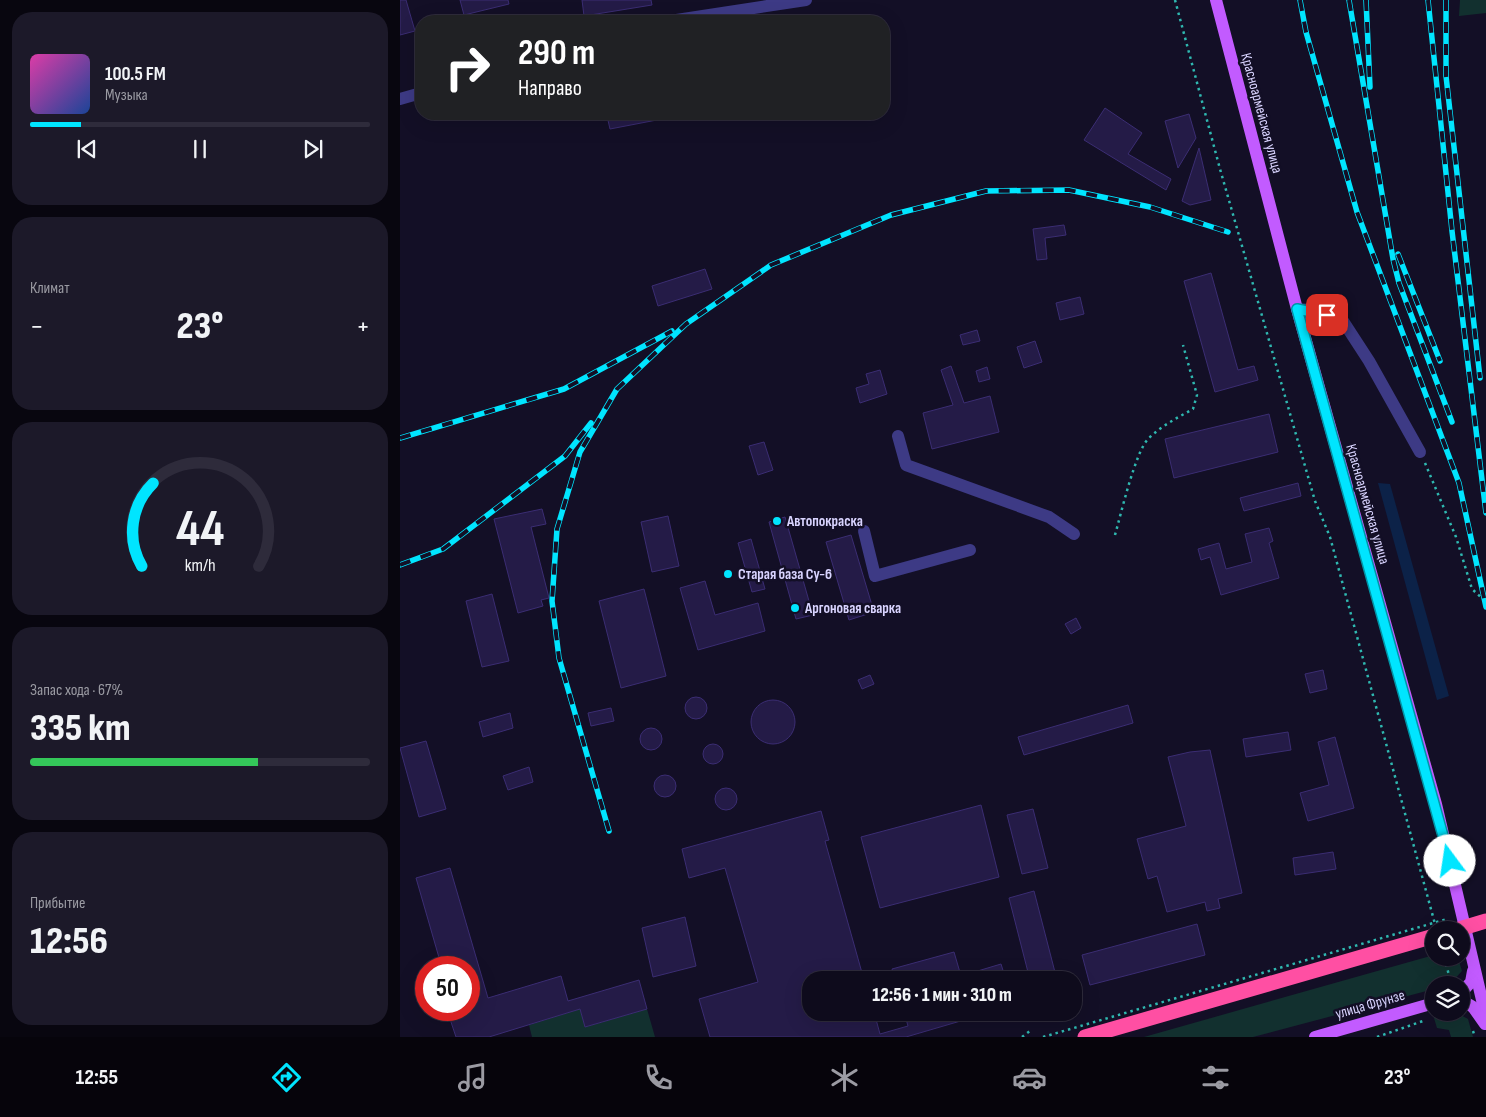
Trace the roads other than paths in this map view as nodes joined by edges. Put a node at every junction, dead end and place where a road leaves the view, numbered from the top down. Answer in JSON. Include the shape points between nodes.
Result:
{"nodes":[{"id":1,"x":806,"y":0,"type":"edge"},
{"id":2,"x":1216,"y":0,"type":"edge"},
{"id":3,"x":709,"y":15,"type":"edge"},
{"id":4,"x":415,"y":95,"type":"edge"},
{"id":5,"x":400,"y":99,"type":"edge"},
{"id":6,"x":1297,"y":309,"type":"junction"},
{"id":7,"x":898,"y":436,"type":"dead end"},
{"id":8,"x":1420,"y":452,"type":"road end"},
{"id":9,"x":864,"y":531,"type":"dead end"},
{"id":10,"x":1074,"y":534,"type":"dead end"},
{"id":11,"x":970,"y":550,"type":"dead end"},
{"id":12,"x":1486,"y":921,"type":"edge"},
{"id":13,"x":1470,"y":922,"type":"edge"},
{"id":14,"x":1425,"y":939,"type":"edge"},
{"id":15,"x":1473,"y":970,"type":"junction"},
{"id":16,"x":1470,"y":983,"type":"edge"},
{"id":17,"x":1470,"y":1005,"type":"edge"},
{"id":18,"x":1425,"y":1006,"type":"edge"},
{"id":19,"x":1486,"y":1017,"type":"edge"},
{"id":20,"x":1486,"y":1025,"type":"edge"},
{"id":21,"x":1086,"y":1037,"type":"edge"},
{"id":22,"x":1315,"y":1037,"type":"edge"}],
"edges":[{"from":1,"to":3,"type":"street"},
{"from":2,"to":6,"type":"main road","name":"Красноармейская улица"},
{"from":4,"to":5,"type":"street"},
{"from":6,"to":8,"type":"street","via":[[1343,321]]},
{"from":6,"to":15,"type":"main road","name":"Красноармейская улица","via":[[1436,804],[1460,898]]},
{"from":7,"to":10,"type":"street","via":[[906,466],[1049,517]]},
{"from":9,"to":11,"type":"street","via":[[875,576]]},
{"from":12,"to":13,"type":"highway","bridge":true},
{"from":14,"to":21,"type":"highway"},
{"from":15,"to":16,"type":"main road"},
{"from":15,"to":19,"type":"main road","name":"Красноармейская улица"},
{"from":17,"to":20,"type":"main road"},
{"from":18,"to":22,"type":"main road","name":"улица Фрунзе"}]}
